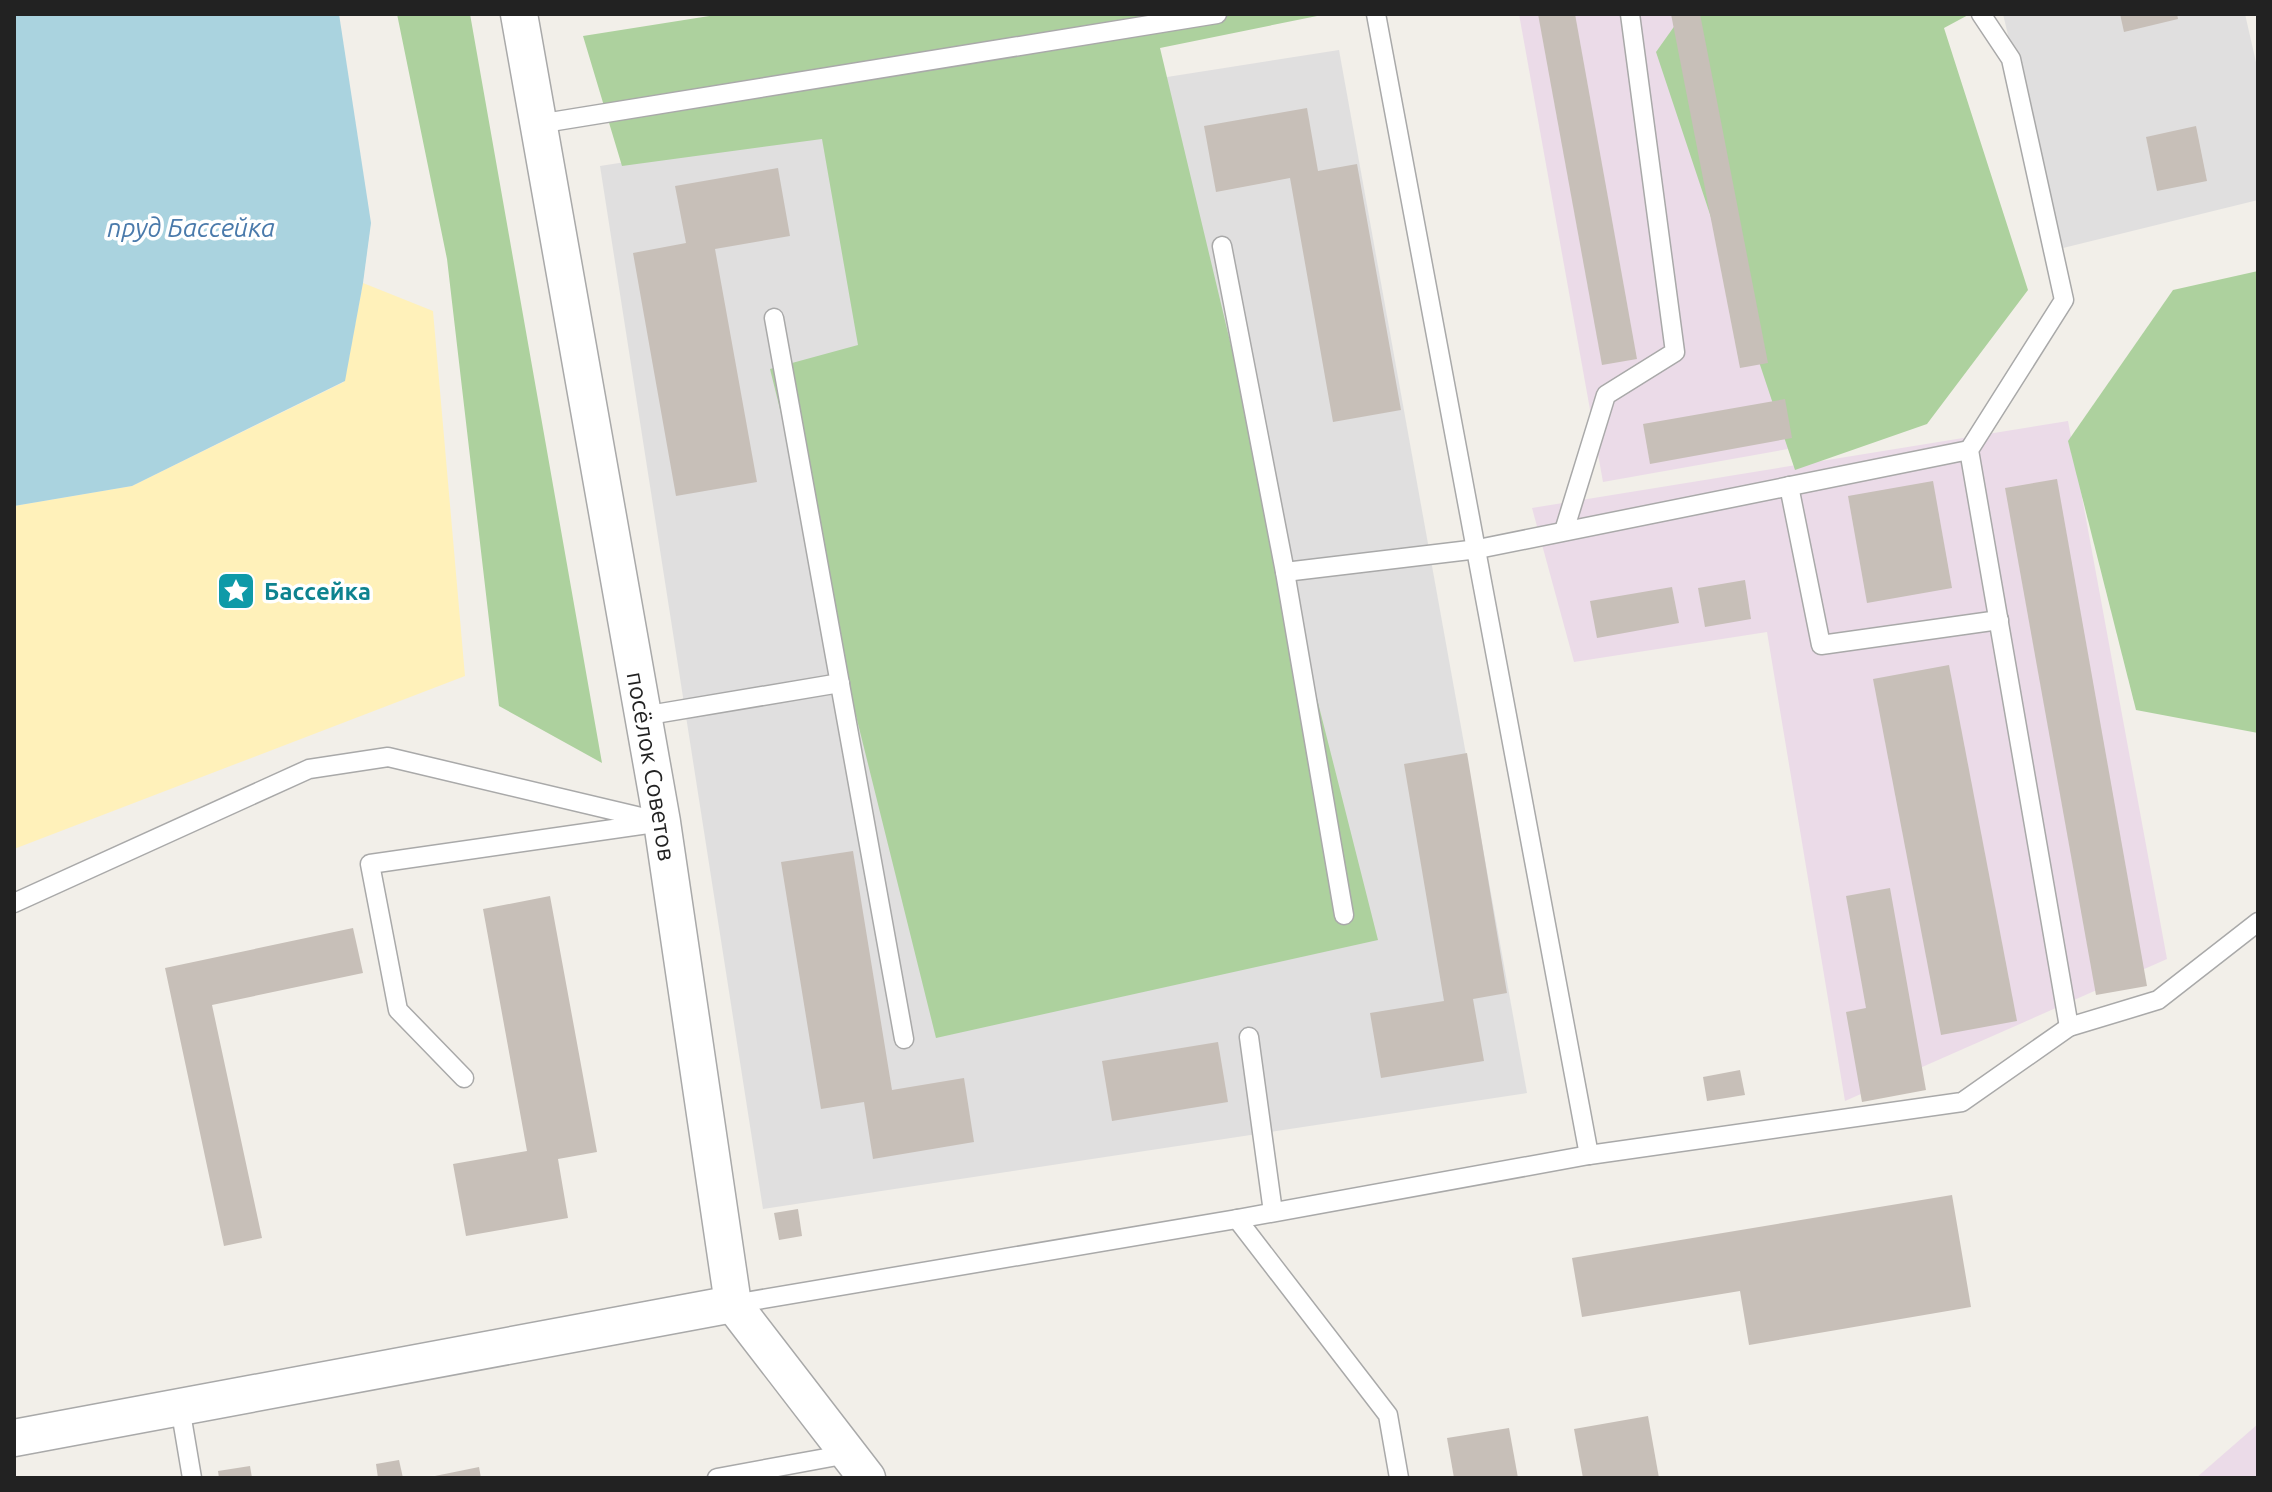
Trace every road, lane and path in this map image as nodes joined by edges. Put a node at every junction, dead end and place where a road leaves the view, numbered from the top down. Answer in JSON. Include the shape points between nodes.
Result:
{"nodes":[{"id":1,"x":519,"y":14,"type":"edge"},
{"id":2,"x":1217,"y":14,"type":"edge"},
{"id":3,"x":1376,"y":14,"type":"edge"},
{"id":4,"x":1630,"y":14,"type":"edge"},
{"id":5,"x":1981,"y":14,"type":"edge"},
{"id":6,"x":538,"y":124,"type":"junction"},
{"id":7,"x":1222,"y":246,"type":"dead end"},
{"id":8,"x":774,"y":318,"type":"dead end"},
{"id":9,"x":1969,"y":450,"type":"junction"},
{"id":10,"x":1789,"y":486,"type":"junction"},
{"id":11,"x":1564,"y":531,"type":"junction"},
{"id":12,"x":1478,"y":549,"type":"junction"},
{"id":13,"x":1285,"y":572,"type":"junction"},
{"id":14,"x":1999,"y":620,"type":"junction"},
{"id":15,"x":840,"y":683,"type":"junction"},
{"id":16,"x":643,"y":716,"type":"junction"},
{"id":17,"x":662,"y":822,"type":"junction"},
{"id":18,"x":14,"y":903,"type":"edge"},
{"id":19,"x":1344,"y":915,"type":"dead end"},
{"id":20,"x":2258,"y":922,"type":"edge"},
{"id":21,"x":2069,"y":1027,"type":"junction"},
{"id":22,"x":1249,"y":1037,"type":"dead end"},
{"id":23,"x":904,"y":1039,"type":"dead end"},
{"id":24,"x":464,"y":1078,"type":"dead end"},
{"id":25,"x":1589,"y":1155,"type":"junction"},
{"id":26,"x":1273,"y":1212,"type":"junction"},
{"id":27,"x":1237,"y":1219,"type":"junction"},
{"id":28,"x":733,"y":1304,"type":"junction"},
{"id":29,"x":180,"y":1407,"type":"junction"},
{"id":30,"x":14,"y":1438,"type":"edge"},
{"id":31,"x":858,"y":1466,"type":"edge"},
{"id":32,"x":192,"y":1478,"type":"edge"},
{"id":33,"x":717,"y":1478,"type":"edge"},
{"id":34,"x":1399,"y":1478,"type":"edge"}],
"edges":[{"from":1,"to":6,"type":"street","name":"посёлок Советов"},
{"from":2,"to":6,"type":"lane"},
{"from":3,"to":12,"type":"lane"},
{"from":4,"to":11,"type":"lane","via":[[1675,352],[1606,395]]},
{"from":5,"to":9,"type":"lane","via":[[2011,59],[2064,300]]},
{"from":6,"to":16,"type":"street","name":"посёлок Советов"},
{"from":7,"to":13,"type":"lane"},
{"from":8,"to":15,"type":"lane"},
{"from":9,"to":10,"type":"lane"},
{"from":9,"to":14,"type":"lane"},
{"from":10,"to":11,"type":"lane"},
{"from":10,"to":14,"type":"lane","via":[[1821,645]]},
{"from":11,"to":12,"type":"lane"},
{"from":12,"to":13,"type":"lane"},
{"from":12,"to":25,"type":"lane"},
{"from":13,"to":19,"type":"lane"},
{"from":14,"to":21,"type":"lane"},
{"from":15,"to":16,"type":"lane"},
{"from":15,"to":23,"type":"lane"},
{"from":16,"to":17,"type":"street","name":"посёлок Советов"},
{"from":17,"to":18,"type":"lane","via":[[388,757],[309,769]]},
{"from":17,"to":24,"type":"lane","via":[[370,864],[398,1010]]},
{"from":17,"to":28,"type":"street","name":"посёлок Советов"},
{"from":20,"to":21,"type":"lane","via":[[2158,1000]]},
{"from":21,"to":25,"type":"lane","via":[[1962,1102]]},
{"from":22,"to":26,"type":"lane"},
{"from":25,"to":26,"type":"lane"},
{"from":26,"to":27,"type":"lane"},
{"from":27,"to":28,"type":"lane"},
{"from":27,"to":34,"type":"lane","via":[[1388,1415]]},
{"from":28,"to":29,"type":"street"},
{"from":28,"to":31,"type":"street","name":"посёлок Советов"},
{"from":29,"to":30,"type":"street"},
{"from":29,"to":32,"type":"lane"},
{"from":31,"to":33,"type":"lane"}]}
